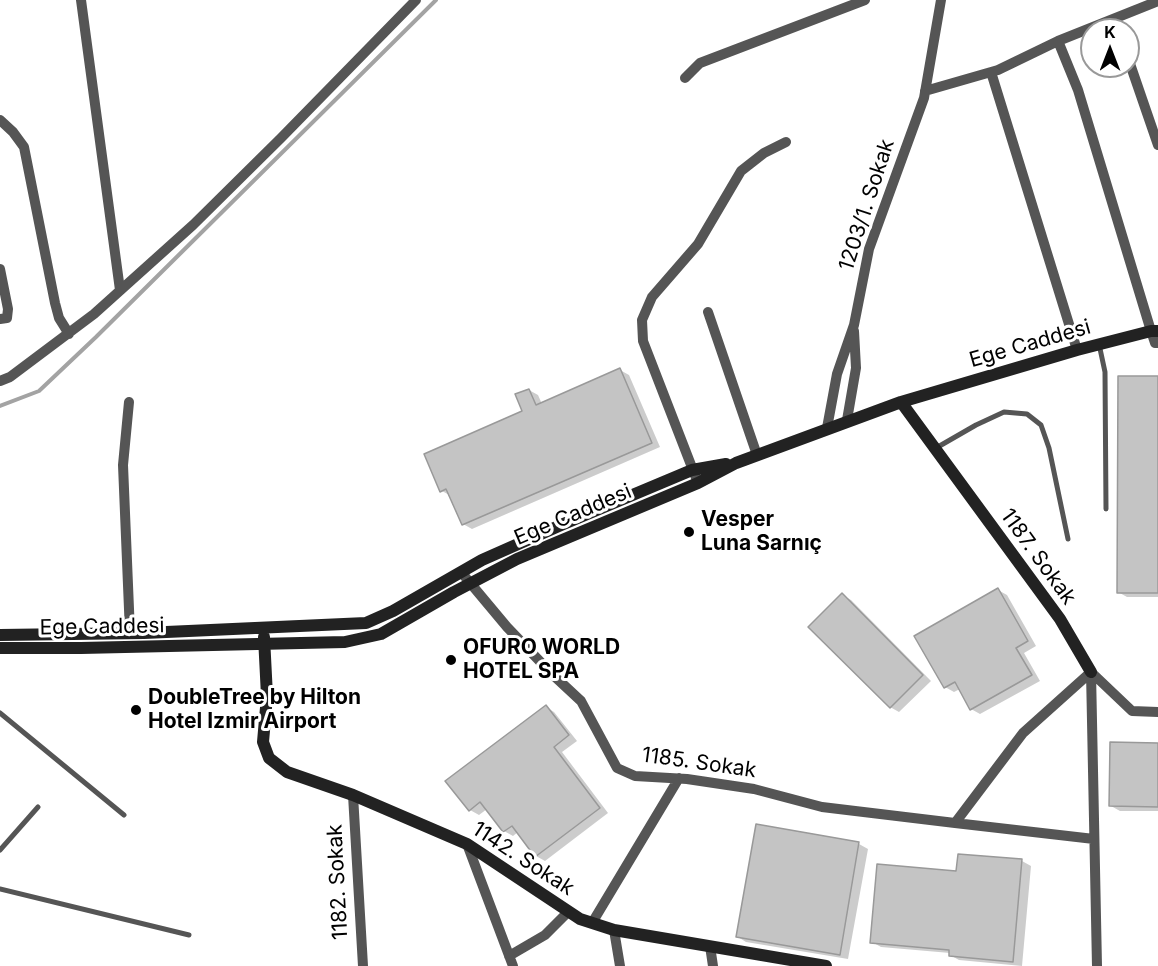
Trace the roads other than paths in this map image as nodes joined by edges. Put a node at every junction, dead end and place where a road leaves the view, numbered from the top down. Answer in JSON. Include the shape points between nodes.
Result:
{"nodes":[{"id":1,"x":81,"y":0,"type":"edge"},
{"id":2,"x":416,"y":0,"type":"edge"},
{"id":3,"x":865,"y":0,"type":"edge"},
{"id":4,"x":941,"y":0,"type":"edge"},
{"id":5,"x":1158,"y":1,"type":"edge"},
{"id":6,"x":1114,"y":18,"type":"edge"},
{"id":7,"x":1080,"y":32,"type":"edge"},
{"id":8,"x":1058,"y":41,"type":"junction"},
{"id":9,"x":991,"y":72,"type":"junction"},
{"id":10,"x":685,"y":78,"type":"dead end"},
{"id":11,"x":1135,"y":78,"type":"edge"},
{"id":12,"x":925,"y":95,"type":"junction"},
{"id":13,"x":0,"y":120,"type":"edge"},
{"id":14,"x":786,"y":142,"type":"dead end"},
{"id":15,"x":1158,"y":145,"type":"edge"},
{"id":16,"x":0,"y":269,"type":"edge"},
{"id":17,"x":120,"y":290,"type":"junction"},
{"id":18,"x":708,"y":312,"type":"dead end"},
{"id":19,"x":0,"y":319,"type":"edge"},
{"id":20,"x":854,"y":325,"type":"junction"},
{"id":21,"x":1156,"y":329,"type":"edge"},
{"id":22,"x":69,"y":334,"type":"junction"},
{"id":23,"x":1099,"y":344,"type":"junction"},
{"id":24,"x":1158,"y":344,"type":"edge"},
{"id":25,"x":1077,"y":350,"type":"junction"},
{"id":26,"x":0,"y":381,"type":"edge"},
{"id":27,"x":129,"y":402,"type":"dead end"},
{"id":28,"x":900,"y":402,"type":"junction"},
{"id":29,"x":847,"y":420,"type":"junction"},
{"id":30,"x":827,"y":428,"type":"junction"},
{"id":31,"x":935,"y":449,"type":"junction"},
{"id":32,"x":757,"y":454,"type":"junction"},
{"id":33,"x":736,"y":463,"type":"junction"},
{"id":34,"x":692,"y":470,"type":"junction"},
{"id":35,"x":698,"y":483,"type":"junction"},
{"id":36,"x":1106,"y":509,"type":"dead end"},
{"id":37,"x":1068,"y":539,"type":"dead end"},
{"id":38,"x":461,"y":572,"type":"junction"},
{"id":39,"x":471,"y":583,"type":"junction"},
{"id":40,"x":263,"y":627,"type":"junction"},
{"id":41,"x":130,"y":633,"type":"junction"},
{"id":42,"x":0,"y":635,"type":"edge"},
{"id":43,"x":264,"y":644,"type":"junction"},
{"id":44,"x":0,"y":648,"type":"edge"},
{"id":45,"x":1091,"y":672,"type":"junction"},
{"id":46,"x":1158,"y":712,"type":"edge"},
{"id":47,"x":0,"y":713,"type":"edge"},
{"id":48,"x":679,"y":778,"type":"junction"},
{"id":49,"x":353,"y":795,"type":"junction"},
{"id":50,"x":38,"y":807,"type":"dead end"},
{"id":51,"x":124,"y":815,"type":"dead end"},
{"id":52,"x":955,"y":823,"type":"junction"},
{"id":53,"x":1094,"y":839,"type":"junction"},
{"id":54,"x":467,"y":844,"type":"junction"},
{"id":55,"x":0,"y":850,"type":"edge"},
{"id":56,"x":0,"y":889,"type":"edge"},
{"id":57,"x":568,"y":912,"type":"junction"},
{"id":58,"x":592,"y":923,"type":"junction"},
{"id":59,"x":614,"y":930,"type":"junction"},
{"id":60,"x":189,"y":935,"type":"dead end"},
{"id":61,"x":710,"y":946,"type":"junction"},
{"id":62,"x":511,"y":961,"type":"edge"},
{"id":63,"x":363,"y":966,"type":"edge"},
{"id":64,"x":620,"y":966,"type":"edge"},
{"id":65,"x":713,"y":966,"type":"edge"},
{"id":66,"x":826,"y":966,"type":"edge"},
{"id":67,"x":1097,"y":966,"type":"edge"}],
"edges":[{"from":1,"to":17,"type":"street"},
{"from":2,"to":17,"type":"street","via":[[193,225]]},
{"from":3,"to":10,"type":"street","via":[[700,63]]},
{"from":4,"to":12,"type":"street","name":"1203/1. Sokak"},
{"from":5,"to":6,"type":"street"},
{"from":7,"to":8,"type":"street"},
{"from":8,"to":9,"type":"street"},
{"from":8,"to":21,"type":"street","via":[[1078,90]]},
{"from":9,"to":12,"type":"street"},
{"from":9,"to":25,"type":"street"},
{"from":11,"to":15,"type":"street"},
{"from":12,"to":20,"type":"street","name":"1203/1. Sokak","via":[[869,249]]},
{"from":13,"to":22,"type":"street","via":[[24,147],[57,311]]},
{"from":14,"to":34,"type":"street","via":[[741,171],[698,244],[652,297],[642,320],[643,342]]},
{"from":16,"to":19,"type":"street","via":[[8,309],[7,318]]},
{"from":17,"to":22,"type":"street"},
{"from":18,"to":32,"type":"street"},
{"from":20,"to":29,"type":"street","name":"1203/1. Sokak","via":[[856,368]]},
{"from":20,"to":30,"type":"street","name":"1203/1. Sokak","via":[[837,374]]},
{"from":21,"to":23,"type":"street","name":"Ege Caddesi"},
{"from":21,"to":24,"type":"street"},
{"from":22,"to":26,"type":"street"},
{"from":23,"to":25,"type":"street","name":"Ege Caddesi"},
{"from":23,"to":36,"type":"lane","via":[[1105,372]]},
{"from":25,"to":28,"type":"street","name":"Ege Caddesi"},
{"from":27,"to":41,"type":"street","via":[[123,465]]},
{"from":28,"to":29,"type":"street","name":"Ege Caddesi"},
{"from":28,"to":31,"type":"street","name":"1187. Sokak"},
{"from":29,"to":30,"type":"street","name":"Ege Caddesi"},
{"from":30,"to":32,"type":"street","name":"Ege Caddesi"},
{"from":31,"to":37,"type":"lane","via":[[1004,412],[1028,414],[1041,425],[1049,448]]},
{"from":31,"to":45,"type":"street","name":"1187. Sokak","via":[[1060,620]]},
{"from":32,"to":33,"type":"street","name":"Ege Caddesi"},
{"from":33,"to":34,"type":"street"},
{"from":33,"to":35,"type":"street","name":"Ege Caddesi"},
{"from":34,"to":35,"type":"street"},
{"from":34,"to":38,"type":"street","via":[[541,533]]},
{"from":35,"to":39,"type":"street","name":"Ege Caddesi","via":[[518,559]]},
{"from":38,"to":39,"type":"street","name":"1185. Sokak"},
{"from":38,"to":40,"type":"street","via":[[366,623]]},
{"from":39,"to":43,"type":"street","name":"Ege Caddesi","via":[[381,634],[345,642]]},
{"from":39,"to":48,"type":"street","name":"1185. Sokak","via":[[507,627],[581,701],[617,768],[635,776]]},
{"from":40,"to":41,"type":"street"},
{"from":40,"to":43,"type":"street","name":"1142. Sokak"},
{"from":41,"to":42,"type":"street"},
{"from":43,"to":44,"type":"street","name":"Ege Caddesi"},
{"from":43,"to":49,"type":"street","name":"1142. Sokak","via":[[267,696],[263,742],[269,759],[287,772]]},
{"from":45,"to":46,"type":"street","name":"1187. Sokak","via":[[1132,711]]},
{"from":45,"to":52,"type":"street","via":[[1023,733]]},
{"from":45,"to":53,"type":"street"},
{"from":47,"to":51,"type":"lane"},
{"from":48,"to":52,"type":"street","name":"1185. Sokak","via":[[754,789],[822,807]]},
{"from":48,"to":58,"type":"street"},
{"from":49,"to":54,"type":"street","name":"1142. Sokak"},
{"from":49,"to":63,"type":"street","name":"1182. Sokak"},
{"from":50,"to":55,"type":"lane"},
{"from":52,"to":53,"type":"street","name":"1185. Sokak"},
{"from":53,"to":67,"type":"street"},
{"from":54,"to":57,"type":"street","name":"1142. Sokak"},
{"from":54,"to":62,"type":"street"},
{"from":56,"to":60,"type":"lane"},
{"from":57,"to":58,"type":"street","name":"1142. Sokak"},
{"from":57,"to":62,"type":"street"},
{"from":58,"to":59,"type":"street","name":"1142. Sokak"},
{"from":59,"to":61,"type":"street","name":"1142. Sokak"},
{"from":59,"to":64,"type":"street"},
{"from":61,"to":65,"type":"street"},
{"from":61,"to":66,"type":"street","name":"1142. Sokak"}]}
